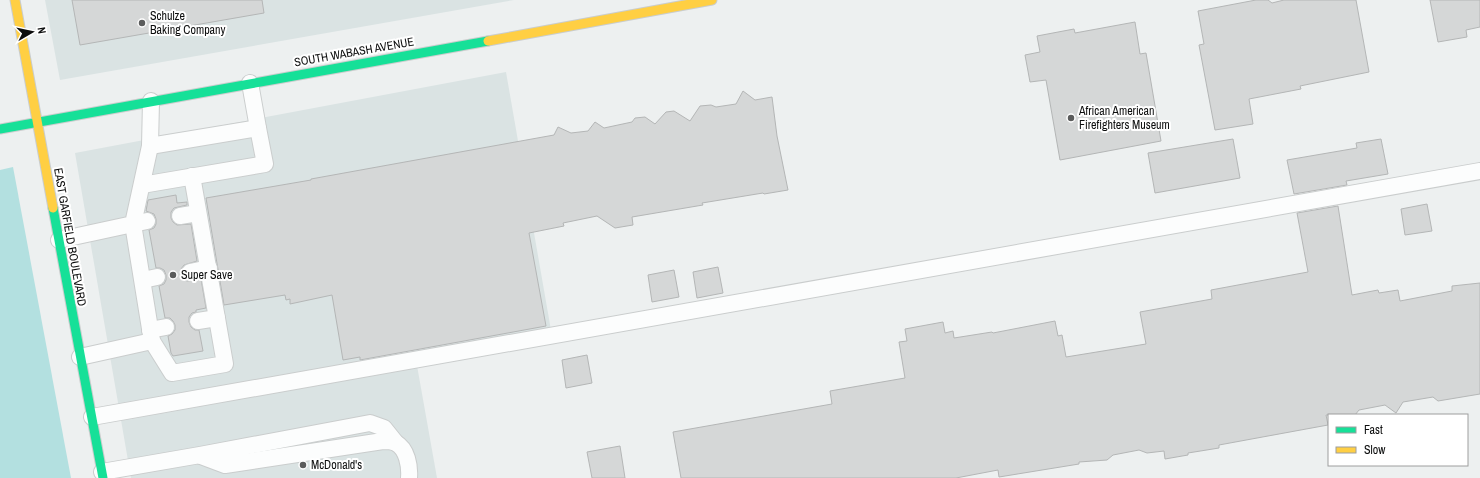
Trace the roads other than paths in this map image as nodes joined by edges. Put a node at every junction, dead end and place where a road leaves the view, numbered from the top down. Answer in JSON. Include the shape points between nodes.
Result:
{"nodes":[{"id":1,"x":15,"y":0,"type":"edge"},
{"id":2,"x":712,"y":0,"type":"edge"},
{"id":3,"x":250,"y":83,"type":"junction"},
{"id":4,"x":151,"y":101,"type":"junction"},
{"id":5,"x":37,"y":122,"type":"junction"},
{"id":6,"x":258,"y":128,"type":"junction"},
{"id":7,"x":0,"y":129,"type":"edge"},
{"id":8,"x":150,"y":146,"type":"junction"},
{"id":9,"x":1480,"y":171,"type":"edge"},
{"id":10,"x":192,"y":176,"type":"junction"},
{"id":11,"x":142,"y":184,"type":"junction"},
{"id":12,"x":198,"y":212,"type":"junction"},
{"id":13,"x":180,"y":216,"type":"dead end"},
{"id":14,"x":140,"y":222,"type":"junction"},
{"id":15,"x":59,"y":240,"type":"junction"},
{"id":16,"x":209,"y":268,"type":"junction"},
{"id":17,"x":190,"y":272,"type":"dead end"},
{"id":18,"x":217,"y":318,"type":"junction"},
{"id":19,"x":198,"y":322,"type":"dead end"},
{"id":20,"x":166,"y":327,"type":"dead end"},
{"id":21,"x":151,"y":335,"type":"junction"},
{"id":22,"x":80,"y":357,"type":"junction"},
{"id":23,"x":92,"y":418,"type":"junction"},
{"id":24,"x":102,"y":475,"type":"edge"},
{"id":25,"x":411,"y":475,"type":"edge"}],
"edges":[{"from":1,"to":5,"type":"street","name":"EAST GARFIELD BOULEVARD"},
{"from":2,"to":3,"type":"street","name":"SOUTH WABASH AVENUE"},
{"from":3,"to":4,"type":"street","name":"SOUTH WABASH AVENUE"},
{"from":3,"to":6,"type":"lane"},
{"from":4,"to":5,"type":"street","name":"SOUTH WABASH AVENUE"},
{"from":4,"to":8,"type":"lane"},
{"from":5,"to":7,"type":"street","name":"SOUTH WABASH AVENUE"},
{"from":5,"to":15,"type":"street","name":"EAST GARFIELD BOULEVARD"},
{"from":6,"to":8,"type":"lane"},
{"from":6,"to":10,"type":"lane","via":[[265,164]]},
{"from":8,"to":11,"type":"lane"},
{"from":9,"to":23,"type":"lane"},
{"from":10,"to":11,"type":"lane"},
{"from":10,"to":12,"type":"lane"},
{"from":11,"to":14,"type":"lane"},
{"from":12,"to":13,"type":"lane"},
{"from":12,"to":16,"type":"lane"},
{"from":14,"to":15,"type":"lane"},
{"from":14,"to":21,"type":"lane","via":[[150,279]]},
{"from":15,"to":22,"type":"street","name":"EAST GARFIELD BOULEVARD"},
{"from":16,"to":17,"type":"lane"},
{"from":16,"to":18,"type":"lane"},
{"from":18,"to":19,"type":"lane"},
{"from":18,"to":21,"type":"lane","via":[[226,364],[172,373]]},
{"from":20,"to":21,"type":"lane"},
{"from":21,"to":22,"type":"lane"},
{"from":22,"to":23,"type":"street","name":"EAST GARFIELD BOULEVARD"},
{"from":23,"to":24,"type":"street","name":"EAST GARFIELD BOULEVARD"},
{"from":24,"to":25,"type":"lane","via":[[370,423],[384,428],[404,451]]}]}
